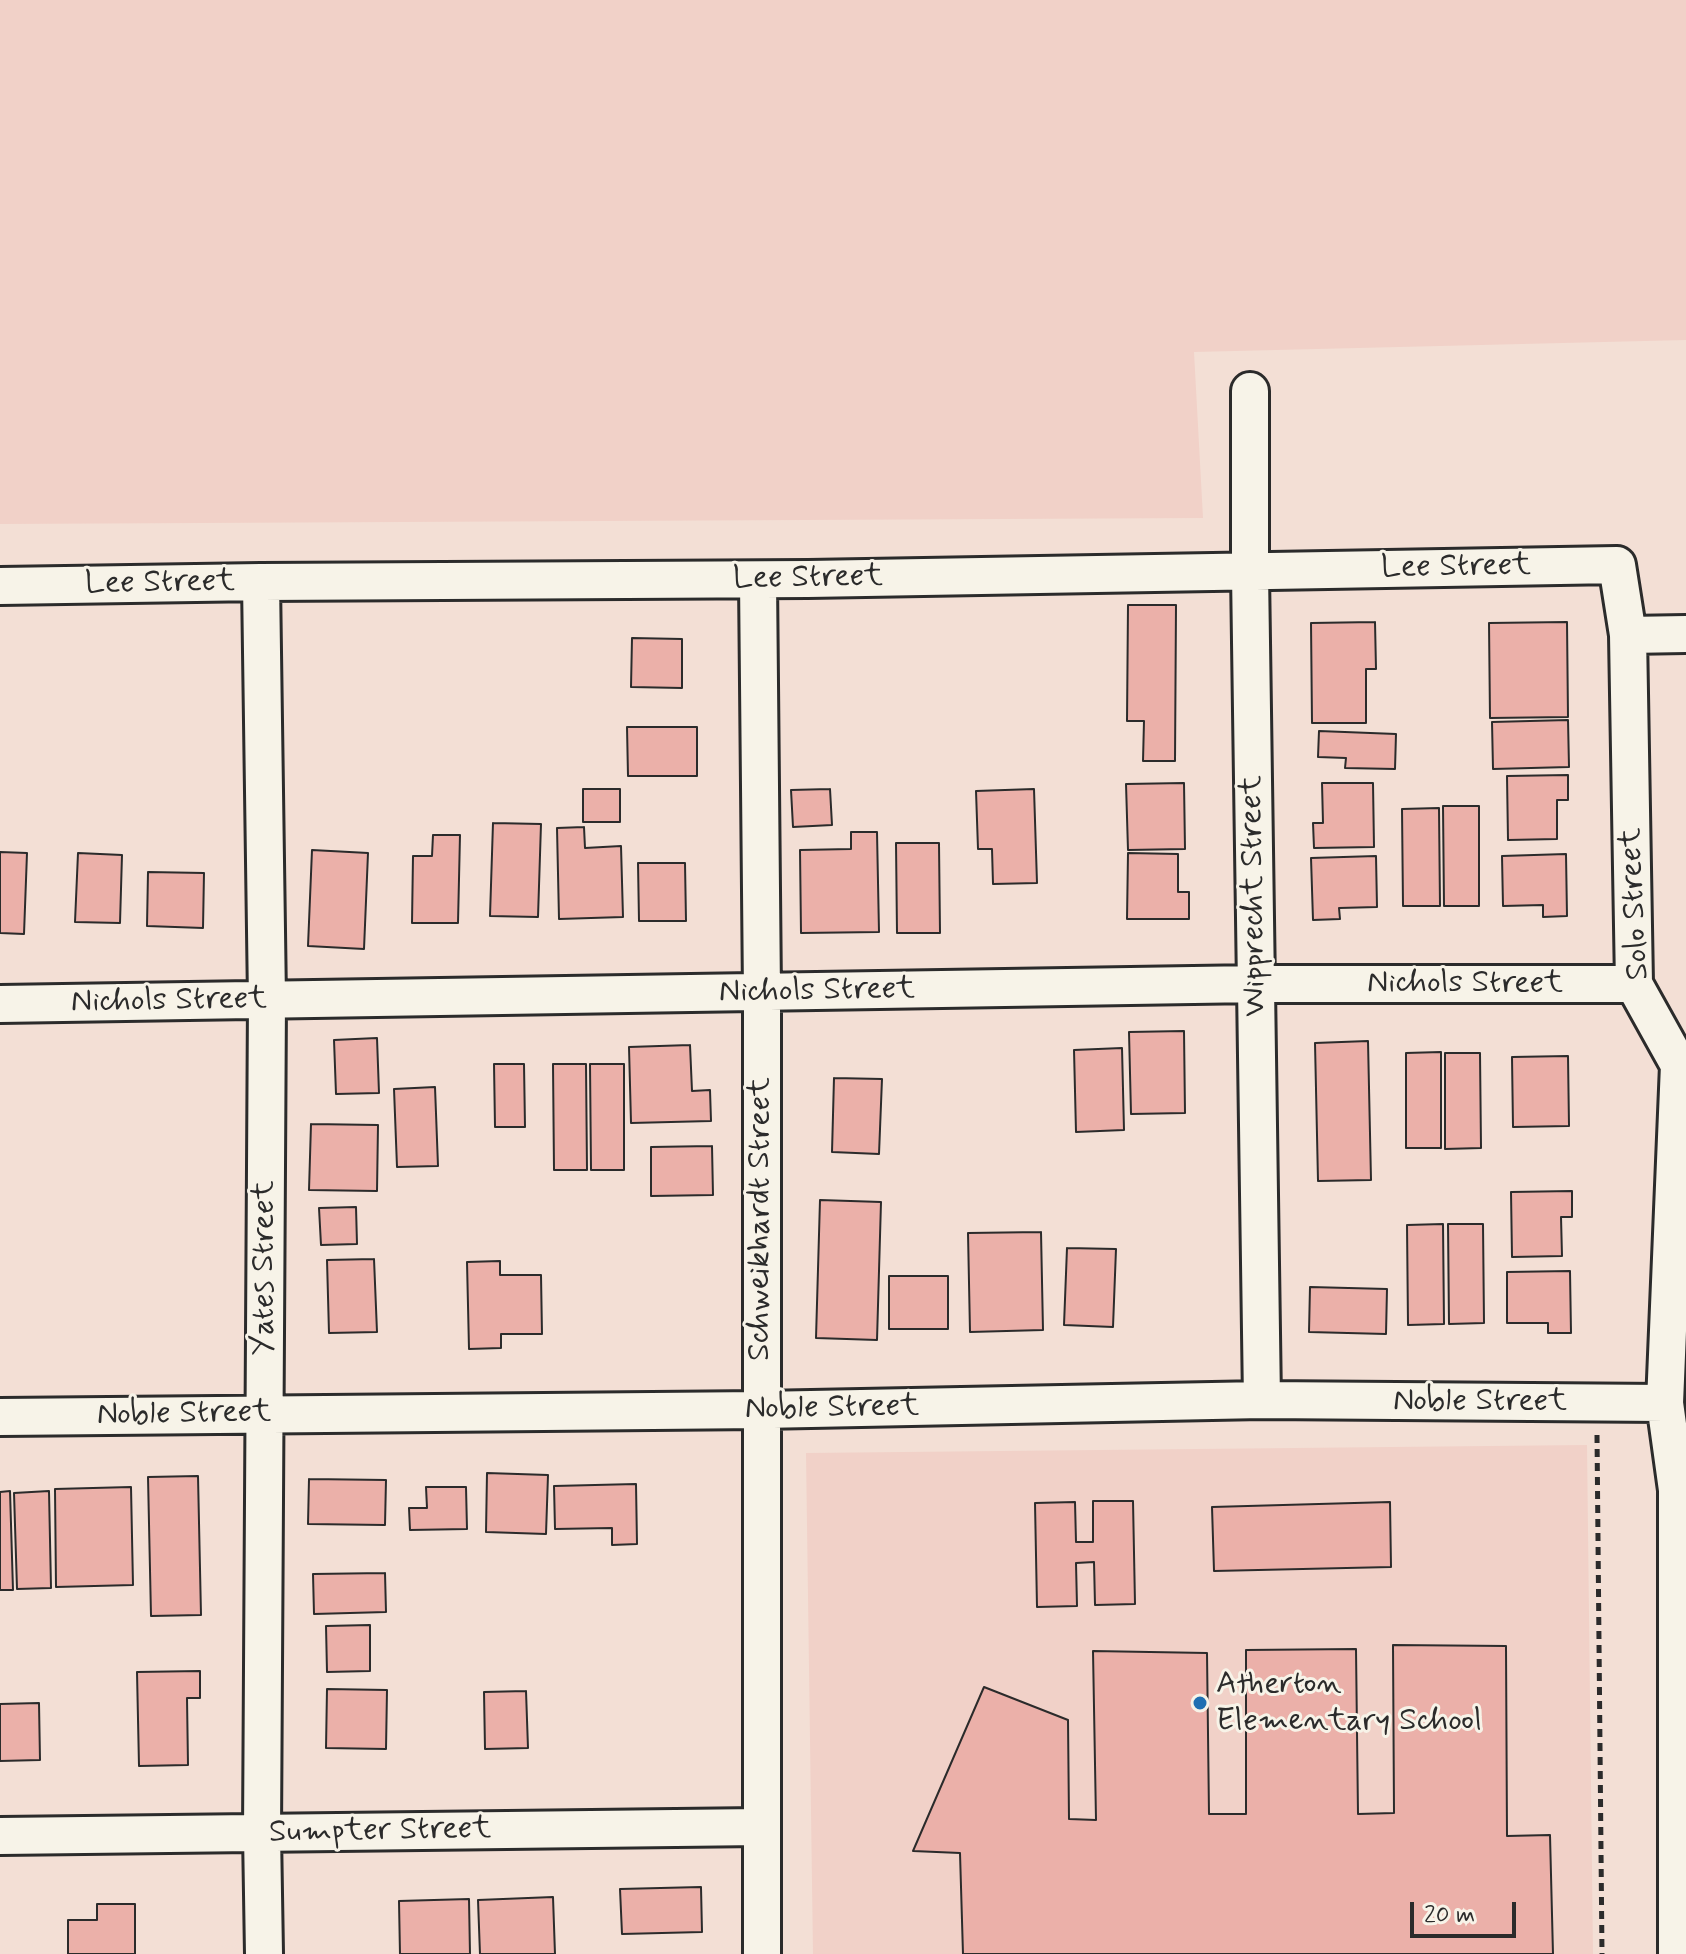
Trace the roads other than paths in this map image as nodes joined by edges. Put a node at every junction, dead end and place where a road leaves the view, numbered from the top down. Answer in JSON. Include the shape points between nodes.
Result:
{"nodes":[{"id":1,"x":1250,"y":391,"type":"dead end"},
{"id":2,"x":1617,"y":565,"type":"joint"},
{"id":3,"x":1250,"y":573,"type":"junction"},
{"id":4,"x":758,"y":580,"type":"junction"},
{"id":5,"x":261,"y":582,"type":"junction"},
{"id":6,"x":0,"y":586,"type":"edge"},
{"id":7,"x":1686,"y":634,"type":"edge"},
{"id":8,"x":1628,"y":635,"type":"junction"},
{"id":9,"x":1256,"y":984,"type":"junction"},
{"id":10,"x":1634,"y":984,"type":"junction"},
{"id":11,"x":762,"y":993,"type":"junction"},
{"id":12,"x":267,"y":1000,"type":"junction"},
{"id":13,"x":0,"y":1004,"type":"edge"},
{"id":14,"x":1682,"y":1065,"type":"edge"},
{"id":15,"x":1262,"y":1400,"type":"junction"},
{"id":16,"x":1665,"y":1403,"type":"junction"},
{"id":17,"x":761,"y":1410,"type":"junction"},
{"id":18,"x":264,"y":1414,"type":"junction"},
{"id":19,"x":0,"y":1417,"type":"edge"},
{"id":20,"x":1681,"y":1490,"type":"edge"},
{"id":21,"x":760,"y":1827,"type":"junction"},
{"id":22,"x":262,"y":1833,"type":"junction"},
{"id":23,"x":0,"y":1836,"type":"edge"},
{"id":24,"x":264,"y":1954,"type":"edge"},
{"id":25,"x":762,"y":1954,"type":"edge"},
{"id":26,"x":1677,"y":1954,"type":"edge"}],
"edges":[{"from":1,"to":3,"type":"street","name":"Wipprecht Street"},
{"from":2,"to":3,"type":"street","name":"Lee Street"},
{"from":2,"to":8,"type":"street","name":"Solo Street"},
{"from":3,"to":4,"type":"street","name":"Lee Street"},
{"from":3,"to":9,"type":"street","name":"Wipprecht Street"},
{"from":4,"to":5,"type":"street","name":"Lee Street"},
{"from":4,"to":11,"type":"street","name":"Schweikhardt Street"},
{"from":5,"to":6,"type":"street","name":"Lee Street"},
{"from":5,"to":12,"type":"street","name":"Yates Street"},
{"from":7,"to":8,"type":"street"},
{"from":8,"to":10,"type":"street","name":"Solo Street"},
{"from":9,"to":10,"type":"street","name":"Nichols Street"},
{"from":9,"to":11,"type":"street","name":"Nichols Street"},
{"from":9,"to":15,"type":"street","name":"Wipprecht Street"},
{"from":10,"to":14,"type":"street","name":"Solo Street"},
{"from":11,"to":12,"type":"street","name":"Nichols Street"},
{"from":11,"to":17,"type":"street","name":"Schweikhardt Street"},
{"from":12,"to":13,"type":"street","name":"Nichols Street"},
{"from":12,"to":18,"type":"street","name":"Yates Street"},
{"from":14,"to":16,"type":"street","name":"Solo Street"},
{"from":15,"to":16,"type":"street","name":"Noble Street"},
{"from":15,"to":17,"type":"street","name":"Noble Street"},
{"from":16,"to":20,"type":"street","name":"Solo Street"},
{"from":17,"to":18,"type":"street","name":"Noble Street"},
{"from":17,"to":21,"type":"street","name":"Schweikhardt Street"},
{"from":18,"to":19,"type":"street","name":"Noble Street"},
{"from":18,"to":22,"type":"street","name":"Yates Street"},
{"from":20,"to":26,"type":"street","name":"Solo Street"},
{"from":21,"to":22,"type":"street","name":"Sumpter Street"},
{"from":21,"to":25,"type":"street","name":"Schweikhardt Street"},
{"from":22,"to":23,"type":"street","name":"Sumpter Street"},
{"from":22,"to":24,"type":"street","name":"Yates Street"}]}
